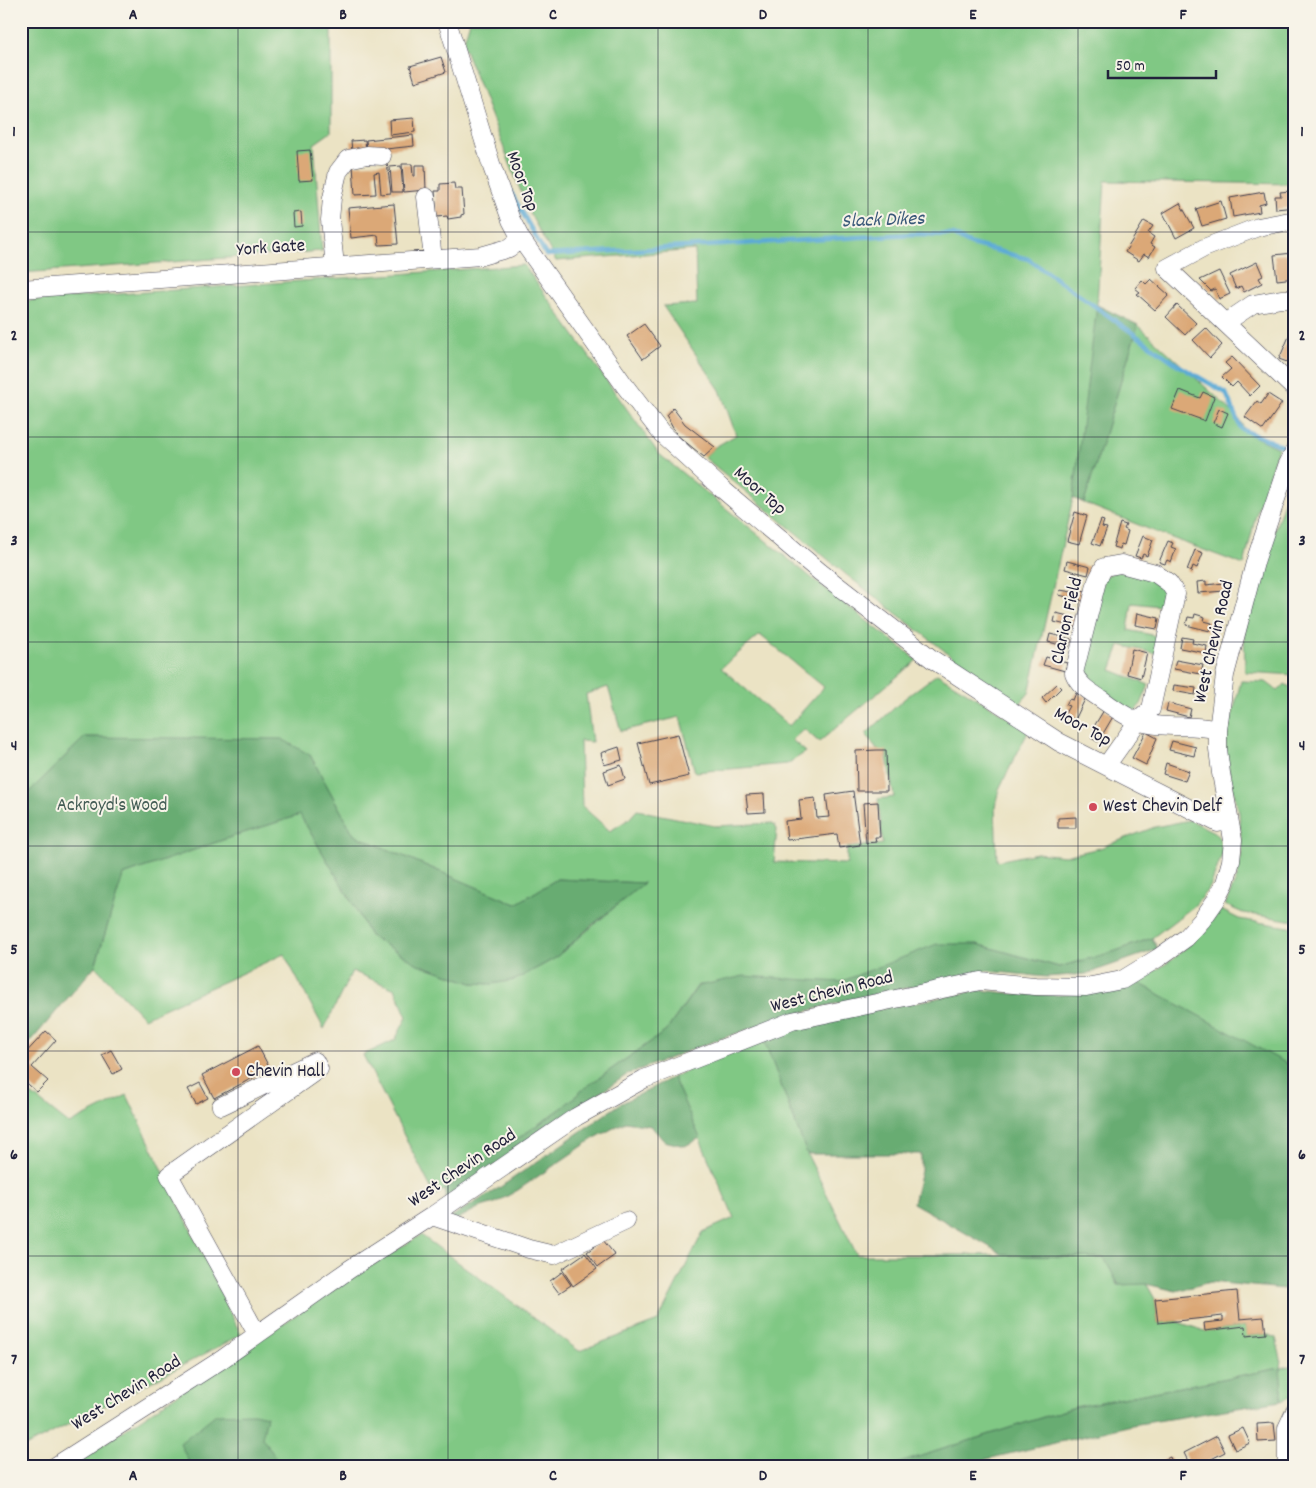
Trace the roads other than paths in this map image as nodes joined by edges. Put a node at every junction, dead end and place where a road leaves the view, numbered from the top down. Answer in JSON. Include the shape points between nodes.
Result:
{"nodes":[{"id":1,"x":446,"y":21,"type":"edge"},
{"id":2,"x":382,"y":156,"type":"dead end"},
{"id":3,"x":426,"y":198,"type":"dead end"},
{"id":4,"x":1295,"y":220,"type":"edge"},
{"id":5,"x":521,"y":239,"type":"junction"},
{"id":6,"x":433,"y":259,"type":"junction"},
{"id":7,"x":335,"y":266,"type":"junction"},
{"id":8,"x":21,"y":288,"type":"edge"},
{"id":9,"x":1295,"y":299,"type":"edge"},
{"id":10,"x":1225,"y":323,"type":"junction"},
{"id":11,"x":1295,"y":390,"type":"edge"},
{"id":12,"x":1295,"y":450,"type":"edge"},
{"id":13,"x":1138,"y":721,"type":"junction"},
{"id":14,"x":1218,"y":730,"type":"junction"},
{"id":15,"x":1106,"y":766,"type":"junction"},
{"id":16,"x":1229,"y":821,"type":"junction"},
{"id":17,"x":221,"y":1106,"type":"dead end"},
{"id":18,"x":432,"y":1216,"type":"junction"},
{"id":19,"x":626,"y":1221,"type":"dead end"},
{"id":20,"x":257,"y":1334,"type":"junction"},
{"id":21,"x":1295,"y":1411,"type":"edge"},
{"id":22,"x":1289,"y":1463,"type":"edge"},
{"id":23,"x":54,"y":1467,"type":"edge"}],
"edges":[{"from":1,"to":5,"type":"street","name":"Moor Top","via":[[492,167]]},
{"from":2,"to":7,"type":"street","via":[[348,159],[338,172],[330,220]]},
{"from":3,"to":6,"type":"street"},
{"from":4,"to":10,"type":"street","via":[[1258,227],[1204,248],[1168,268]]},
{"from":5,"to":6,"type":"street","name":"York Gate","via":[[509,248],[481,256]]},
{"from":5,"to":15,"type":"street","name":"Moor Top","via":[[661,432],[721,488],[820,572],[932,659],[1058,742]]},
{"from":6,"to":7,"type":"street","name":"York Gate"},
{"from":7,"to":8,"type":"street","name":"York Gate"},
{"from":9,"to":10,"type":"street","via":[[1253,304]]},
{"from":10,"to":11,"type":"street"},
{"from":12,"to":14,"type":"street","name":"West Chevin Road","via":[[1256,559],[1225,675]]},
{"from":13,"to":13,"type":"street","name":"Clarion Field","via":[[1087,690],[1074,673],[1097,581],[1104,567],[1121,564],[1155,573],[1169,583],[1176,594],[1151,709]]},
{"from":13,"to":14,"type":"street","name":"Clarion Field"},
{"from":13,"to":15,"type":"street"},
{"from":14,"to":16,"type":"street","name":"West Chevin Road"},
{"from":15,"to":16,"type":"street","name":"Moor Top","via":[[1218,823]]},
{"from":16,"to":18,"type":"street","name":"West Chevin Road","via":[[1233,840],[1231,861],[1225,883],[1207,914],[1186,938],[1122,980],[1086,987],[980,981],[792,1021],[644,1079],[576,1117]]},
{"from":17,"to":20,"type":"street","via":[[315,1061],[320,1069],[169,1175]]},
{"from":18,"to":19,"type":"street","via":[[530,1250],[554,1255]]},
{"from":18,"to":20,"type":"street","name":"West Chevin Road"},
{"from":20,"to":23,"type":"street","name":"West Chevin Road"},
{"from":21,"to":22,"type":"street","via":[[1287,1428]]}]}
